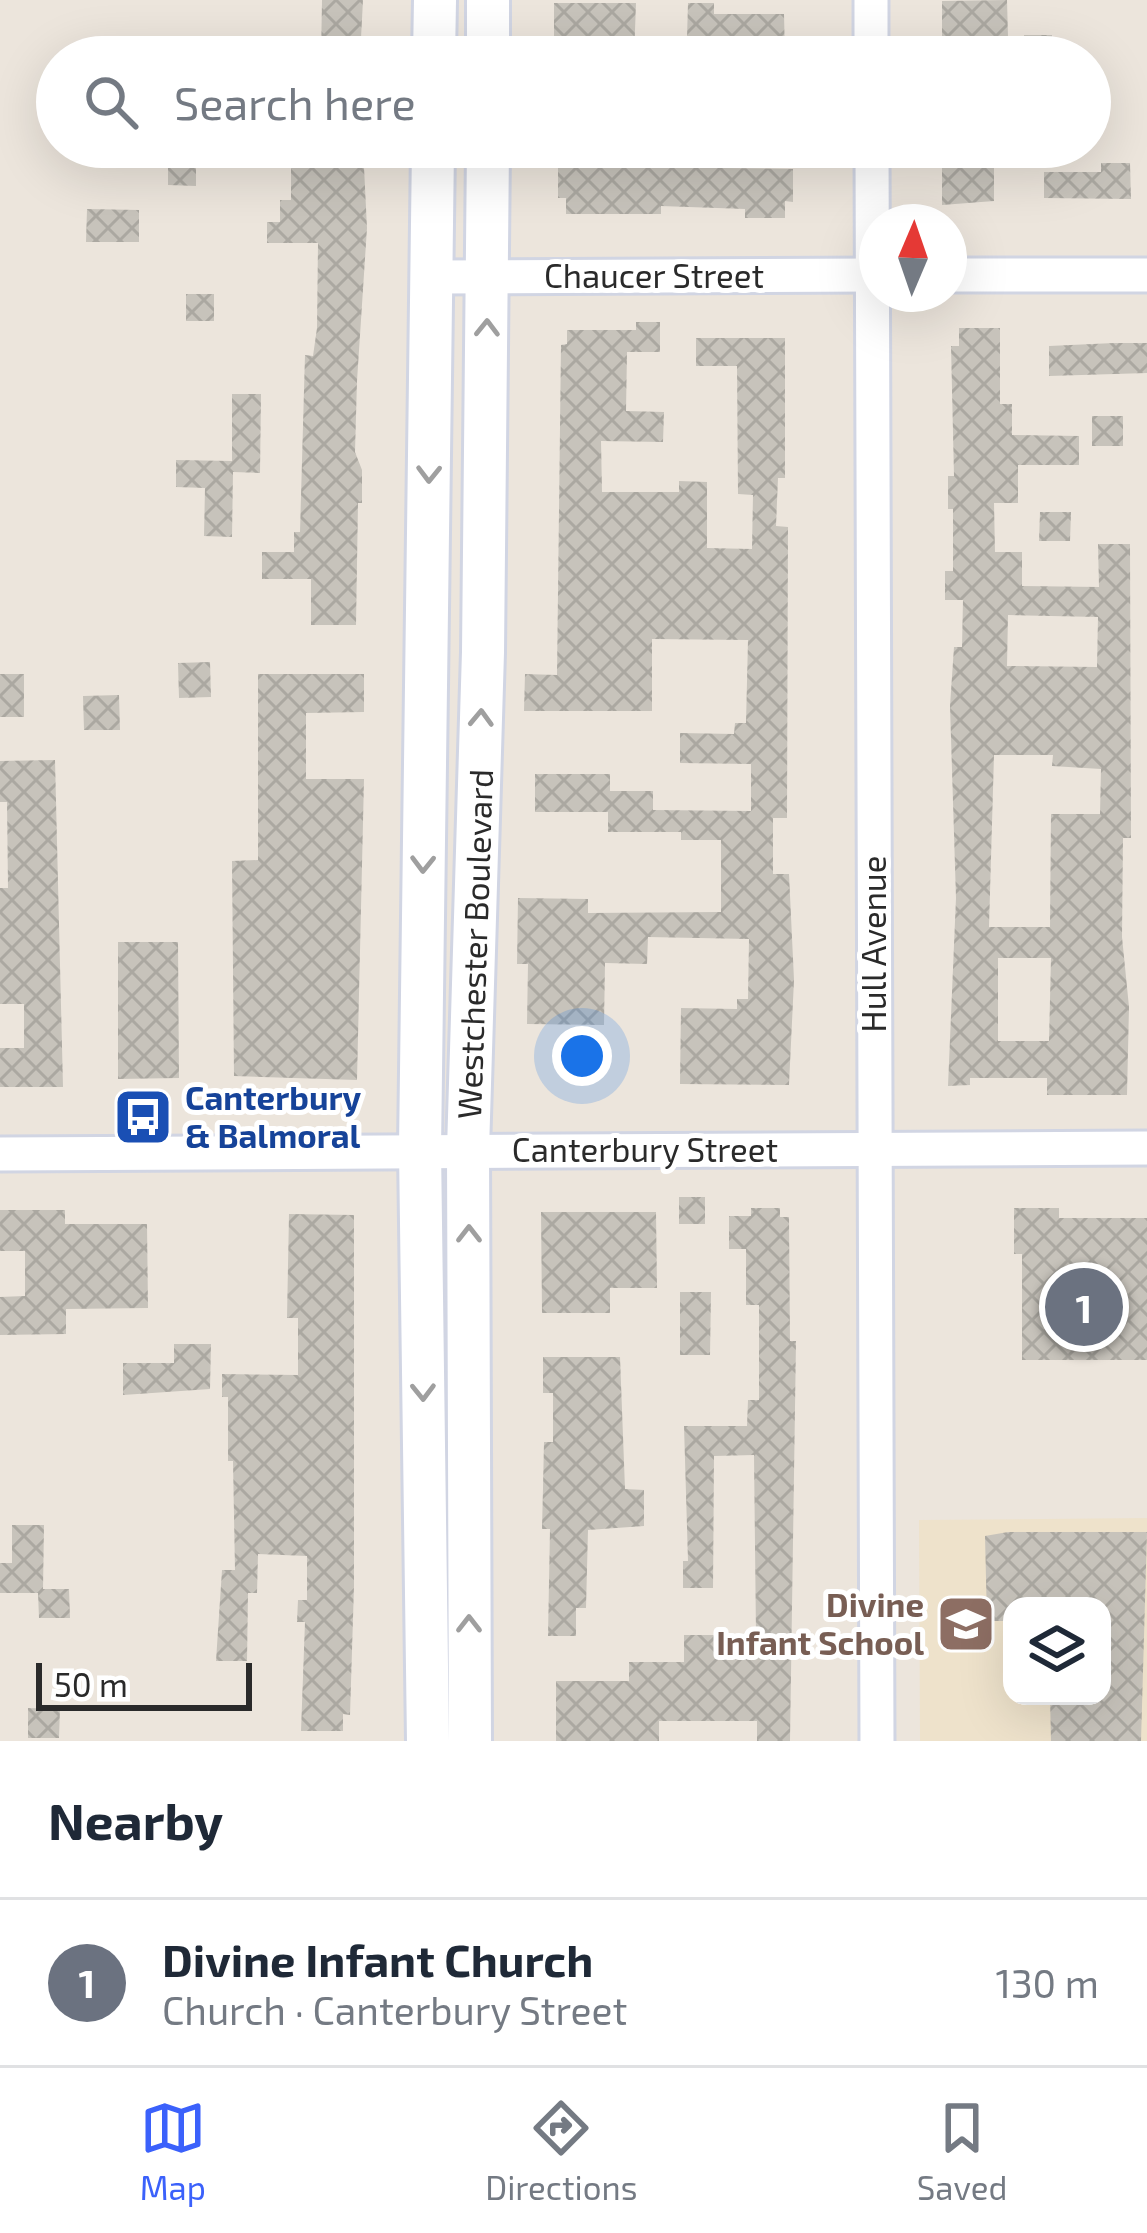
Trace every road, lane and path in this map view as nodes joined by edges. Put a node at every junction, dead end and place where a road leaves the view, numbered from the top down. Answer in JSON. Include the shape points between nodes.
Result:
{"nodes":[{"id":1,"x":435,"y":0,"type":"edge"},
{"id":2,"x":488,"y":0,"type":"edge"},
{"id":3,"x":871,"y":0,"type":"edge"},
{"id":4,"x":434,"y":36,"type":"edge"},
{"id":5,"x":488,"y":36,"type":"edge"},
{"id":6,"x":871,"y":36,"type":"edge"},
{"id":7,"x":433,"y":168,"type":"edge"},
{"id":8,"x":488,"y":168,"type":"edge"},
{"id":9,"x":872,"y":168,"type":"edge"},
{"id":10,"x":873,"y":204,"type":"edge"},
{"id":11,"x":859,"y":275,"type":"edge"},
{"id":12,"x":967,"y":275,"type":"edge"},
{"id":13,"x":1147,"y":275,"type":"edge"},
{"id":14,"x":431,"y":277,"type":"junction"},
{"id":15,"x":488,"y":277,"type":"junction"},
{"id":16,"x":875,"y":312,"type":"edge"},
{"id":17,"x":1147,"y":1148,"type":"edge"},
{"id":18,"x":420,"y":1150,"type":"junction"},
{"id":19,"x":468,"y":1150,"type":"junction"},
{"id":20,"x":874,"y":1150,"type":"junction"},
{"id":21,"x":0,"y":1154,"type":"edge"},
{"id":22,"x":428,"y":1741,"type":"edge"},
{"id":23,"x":470,"y":1741,"type":"edge"},
{"id":24,"x":878,"y":1741,"type":"edge"}],
"edges":[{"from":1,"to":4,"type":"street"},
{"from":2,"to":5,"type":"street"},
{"from":3,"to":6,"type":"street"},
{"from":7,"to":14,"type":"street","name":"Westchester Boulevard"},
{"from":8,"to":15,"type":"street","name":"Westchester Boulevard"},
{"from":9,"to":10,"type":"street","name":"Hull Avenue"},
{"from":11,"to":15,"type":"street","name":"Chaucer Street"},
{"from":12,"to":13,"type":"street"},
{"from":14,"to":15,"type":"street","name":"Chaucer Street"},
{"from":14,"to":18,"type":"street","name":"Westchester Boulevard","one_way":true},
{"from":19,"to":15,"type":"street","name":"Westchester Boulevard","one_way":true},
{"from":16,"to":20,"type":"street","name":"Hull Avenue"},
{"from":17,"to":20,"type":"street","name":"Canterbury Street"},
{"from":18,"to":19,"type":"street","name":"Canterbury Street"},
{"from":18,"to":21,"type":"street","name":"Canterbury Street"},
{"from":18,"to":22,"type":"street","name":"Westchester Boulevard","one_way":true},
{"from":19,"to":20,"type":"street","name":"Canterbury Street"},
{"from":23,"to":19,"type":"street","name":"Westchester Boulevard","one_way":true},
{"from":20,"to":24,"type":"street","name":"Hull Avenue"}]}
